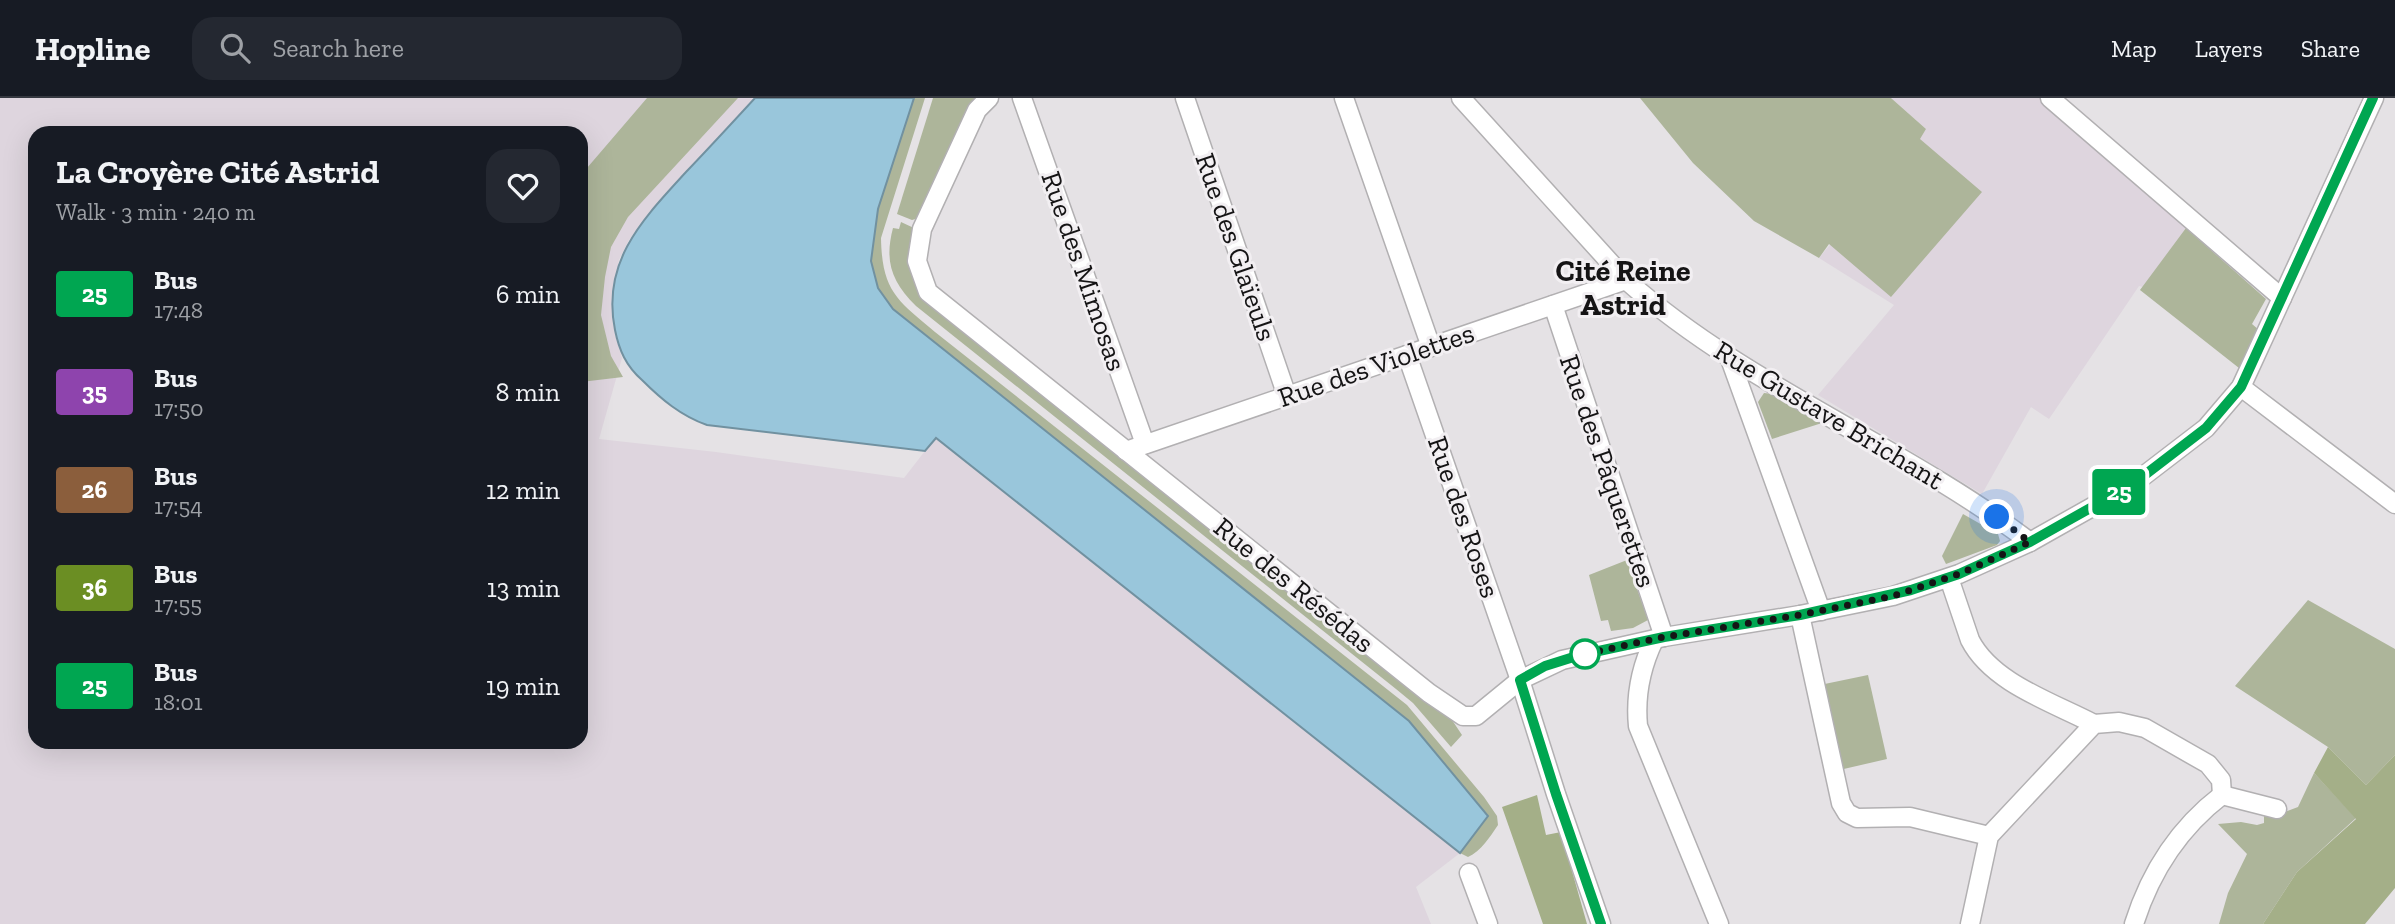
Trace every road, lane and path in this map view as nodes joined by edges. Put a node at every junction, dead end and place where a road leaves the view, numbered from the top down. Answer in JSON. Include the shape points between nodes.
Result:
{"nodes":[{"id":1,"x":989,"y":98,"type":"edge"},
{"id":2,"x":1022,"y":98,"type":"edge"},
{"id":3,"x":1185,"y":98,"type":"edge"},
{"id":4,"x":1343,"y":98,"type":"edge"},
{"id":5,"x":1461,"y":98,"type":"edge"},
{"id":6,"x":2050,"y":98,"type":"edge"},
{"id":7,"x":2374,"y":98,"type":"edge"},
{"id":8,"x":1626,"y":280,"type":"junction"},
{"id":9,"x":2282,"y":298,"type":"junction"},
{"id":10,"x":1553,"y":305,"type":"junction"},
{"id":11,"x":1431,"y":347,"type":"junction"},
{"id":12,"x":1407,"y":355,"type":"junction"},
{"id":13,"x":1730,"y":359,"type":"junction"},
{"id":14,"x":2241,"y":387,"type":"junction"},
{"id":15,"x":1287,"y":396,"type":"junction"},
{"id":16,"x":1145,"y":444,"type":"junction"},
{"id":17,"x":1126,"y":451,"type":"junction"},
{"id":18,"x":2395,"y":504,"type":"edge"},
{"id":19,"x":2030,"y":542,"type":"junction"},
{"id":20,"x":1949,"y":578,"type":"junction"},
{"id":21,"x":1821,"y":611,"type":"junction"},
{"id":22,"x":1800,"y":615,"type":"junction"},
{"id":23,"x":1659,"y":639,"type":"junction"},
{"id":24,"x":1520,"y":680,"type":"junction"},
{"id":25,"x":2094,"y":724,"type":"junction"},
{"id":26,"x":2222,"y":795,"type":"junction"},
{"id":27,"x":2277,"y":809,"type":"dead end"},
{"id":28,"x":1989,"y":836,"type":"junction"},
{"id":29,"x":1469,"y":873,"type":"dead end"},
{"id":30,"x":1488,"y":924,"type":"edge"},
{"id":31,"x":1601,"y":924,"type":"edge"},
{"id":32,"x":1719,"y":924,"type":"edge"},
{"id":33,"x":1970,"y":924,"type":"edge"},
{"id":34,"x":2134,"y":924,"type":"edge"}],
"edges":[{"from":1,"to":17,"type":"street","name":"Rue des Résédas","via":[[977,110],[922,229],[917,261],[928,292]]},
{"from":2,"to":16,"type":"street","name":"Rue des Mimosas"},
{"from":3,"to":15,"type":"street","name":"Rue des Glaïeuls"},
{"from":4,"to":11,"type":"street"},
{"from":5,"to":8,"type":"street","name":"Rue Gustave Brichant"},
{"from":6,"to":9,"type":"street"},
{"from":7,"to":9,"type":"street"},
{"from":8,"to":10,"type":"street","name":"Rue des Violettes"},
{"from":8,"to":13,"type":"street","name":"Rue Gustave Brichant"},
{"from":9,"to":14,"type":"street"},
{"from":10,"to":11,"type":"street","name":"Rue des Violettes"},
{"from":10,"to":23,"type":"street","name":"Rue des Pâquerettes"},
{"from":11,"to":12,"type":"street","name":"Rue des Violettes"},
{"from":12,"to":15,"type":"street","name":"Rue des Violettes"},
{"from":12,"to":24,"type":"street","name":"Rue des Roses"},
{"from":13,"to":19,"type":"street","name":"Rue Gustave Brichant","via":[[1987,511]]},
{"from":13,"to":21,"type":"street"},
{"from":14,"to":18,"type":"street"},
{"from":14,"to":19,"type":"street","via":[[2206,428],[2133,484]]},
{"from":15,"to":16,"type":"street","name":"Rue des Violettes"},
{"from":16,"to":17,"type":"street","name":"Rue des Violettes"},
{"from":17,"to":24,"type":"street","name":"Rue des Résédas","via":[[1463,716],[1475,716]]},
{"from":19,"to":20,"type":"street"},
{"from":20,"to":21,"type":"street"},
{"from":20,"to":25,"type":"street","via":[[1970,640],[1991,668]]},
{"from":21,"to":22,"type":"street"},
{"from":22,"to":23,"type":"street"},
{"from":22,"to":28,"type":"street","via":[[1841,803],[1847,813],[1857,818],[1910,817]]},
{"from":23,"to":24,"type":"street","via":[[1562,660]]},
{"from":23,"to":32,"type":"street","via":[[1645,659],[1636,710],[1638,726]]},
{"from":24,"to":31,"type":"street","name":"Rue des Roses"},
{"from":25,"to":26,"type":"street","via":[[2119,722],[2145,728],[2208,764],[2221,780]]},
{"from":25,"to":28,"type":"street"},
{"from":26,"to":27,"type":"street"},
{"from":26,"to":34,"type":"street","via":[[2178,837],[2153,876]]},
{"from":28,"to":33,"type":"street"},
{"from":29,"to":30,"type":"street"}]}
